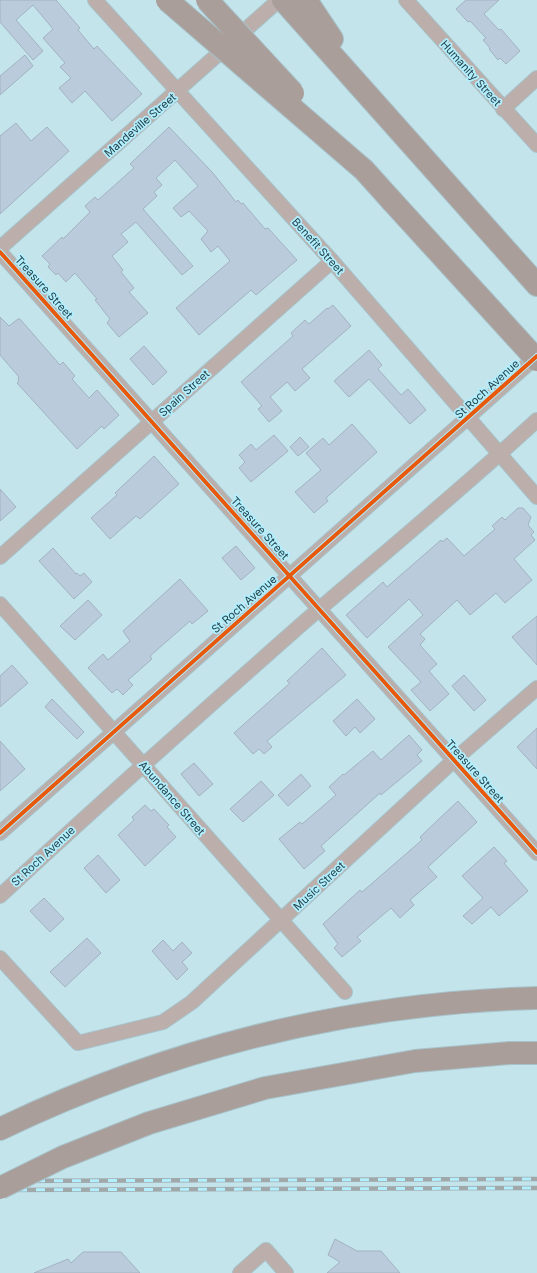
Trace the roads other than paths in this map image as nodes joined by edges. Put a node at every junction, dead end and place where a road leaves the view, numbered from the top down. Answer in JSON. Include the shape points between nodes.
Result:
{"nodes":[{"id":1,"x":95,"y":0,"type":"edge"},
{"id":2,"x":167,"y":0,"type":"edge"},
{"id":3,"x":208,"y":0,"type":"edge"},
{"id":4,"x":279,"y":0,"type":"edge"},
{"id":5,"x":283,"y":0,"type":"edge"},
{"id":6,"x":306,"y":0,"type":"edge"},
{"id":7,"x":406,"y":0,"type":"edge"},
{"id":8,"x":537,"y":78,"type":"edge"},
{"id":9,"x":178,"y":91,"type":"junction"},
{"id":10,"x":379,"y":108,"type":"junction"},
{"id":11,"x":503,"y":108,"type":"junction"},
{"id":12,"x":537,"y":145,"type":"edge"},
{"id":13,"x":364,"y":170,"type":"junction"},
{"id":14,"x":0,"y":248,"type":"edge"},
{"id":15,"x":0,"y":252,"type":"edge"},
{"id":16,"x":332,"y":261,"type":"junction"},
{"id":17,"x":537,"y":286,"type":"edge"},
{"id":18,"x":537,"y":356,"type":"edge"},
{"id":19,"x":537,"y":360,"type":"edge"},
{"id":20,"x":469,"y":418,"type":"junction"},
{"id":21,"x":537,"y":420,"type":"edge"},
{"id":22,"x":152,"y":422,"type":"junction"},
{"id":23,"x":500,"y":454,"type":"junction"},
{"id":24,"x":537,"y":497,"type":"edge"},
{"id":25,"x":0,"y":557,"type":"edge"},
{"id":26,"x":290,"y":576,"type":"junction"},
{"id":27,"x":0,"y":604,"type":"edge"},
{"id":28,"x":320,"y":609,"type":"junction"},
{"id":29,"x":537,"y":688,"type":"edge"},
{"id":30,"x":114,"y":732,"type":"junction"},
{"id":31,"x":453,"y":761,"type":"junction"},
{"id":32,"x":143,"y":766,"type":"junction"},
{"id":33,"x":0,"y":833,"type":"edge"},
{"id":34,"x":537,"y":853,"type":"edge"},
{"id":35,"x":0,"y":896,"type":"edge"},
{"id":36,"x":280,"y":922,"type":"junction"},
{"id":37,"x":0,"y":958,"type":"edge"},
{"id":38,"x":345,"y":992,"type":"dead end"},
{"id":39,"x":537,"y":998,"type":"edge"},
{"id":40,"x":537,"y":1053,"type":"edge"},
{"id":41,"x":0,"y":1129,"type":"edge"},
{"id":42,"x":0,"y":1188,"type":"edge"},
{"id":43,"x":240,"y":1273,"type":"edge"},
{"id":44,"x":286,"y":1273,"type":"edge"}],
"edges":[{"from":1,"to":9,"type":"street","name":"Benefit Street"},
{"from":2,"to":13,"type":"highway","bridge":true},
{"from":3,"to":13,"type":"highway","bridge":true},
{"from":4,"to":9,"type":"street","name":"Mandeville Street"},
{"from":5,"to":10,"type":"highway"},
{"from":6,"to":10,"type":"highway"},
{"from":7,"to":11,"type":"street","name":"Humanity Street"},
{"from":8,"to":11,"type":"street"},
{"from":9,"to":14,"type":"street","name":"Mandeville Street"},
{"from":9,"to":16,"type":"street","name":"Benefit Street"},
{"from":10,"to":17,"type":"highway"},
{"from":11,"to":12,"type":"street","name":"Humanity Street"},
{"from":13,"to":19,"type":"highway","bridge":true},
{"from":15,"to":22,"type":"street","name":"Treasure Street"},
{"from":16,"to":20,"type":"street","name":"Benefit Street"},
{"from":16,"to":22,"type":"street","name":"Spain Street"},
{"from":18,"to":20,"type":"street","name":"St Roch Avenue"},
{"from":20,"to":23,"type":"street","name":"Benefit Street"},
{"from":20,"to":26,"type":"street","name":"St Roch Avenue"},
{"from":21,"to":23,"type":"street","name":"St Roch Avenue"},
{"from":22,"to":25,"type":"street","name":"Spain Street"},
{"from":22,"to":26,"type":"street","name":"Treasure Street"},
{"from":23,"to":24,"type":"street","name":"Benefit Street"},
{"from":23,"to":28,"type":"street","name":"St Roch Avenue"},
{"from":26,"to":28,"type":"street","name":"Treasure Street"},
{"from":26,"to":30,"type":"street","name":"St Roch Avenue"},
{"from":27,"to":30,"type":"street","name":"Abundance Street"},
{"from":28,"to":31,"type":"street","name":"Treasure Street"},
{"from":28,"to":32,"type":"street","name":"St Roch Avenue"},
{"from":29,"to":31,"type":"street","name":"Music Street"},
{"from":30,"to":32,"type":"street","name":"Abundance Street"},
{"from":30,"to":33,"type":"street","name":"St Roch Avenue"},
{"from":31,"to":34,"type":"street","name":"Treasure Street"},
{"from":31,"to":36,"type":"street","name":"Music Street"},
{"from":32,"to":35,"type":"street","name":"St Roch Avenue"},
{"from":32,"to":36,"type":"street","name":"Abundance Street"},
{"from":36,"to":37,"type":"street","name":"Music Street","via":[[192,1002],[163,1022],[78,1043]]},
{"from":36,"to":38,"type":"street","name":"Abundance Street"},
{"from":39,"to":41,"type":"highway","via":[[483,999],[408,1007],[297,1025],[234,1040],[110,1082],[36,1111]]},
{"from":40,"to":42,"type":"highway","bridge":true,"via":[[415,1061],[265,1088],[149,1123],[62,1157]]},
{"from":43,"to":44,"type":"street","via":[[266,1250]]}]}
